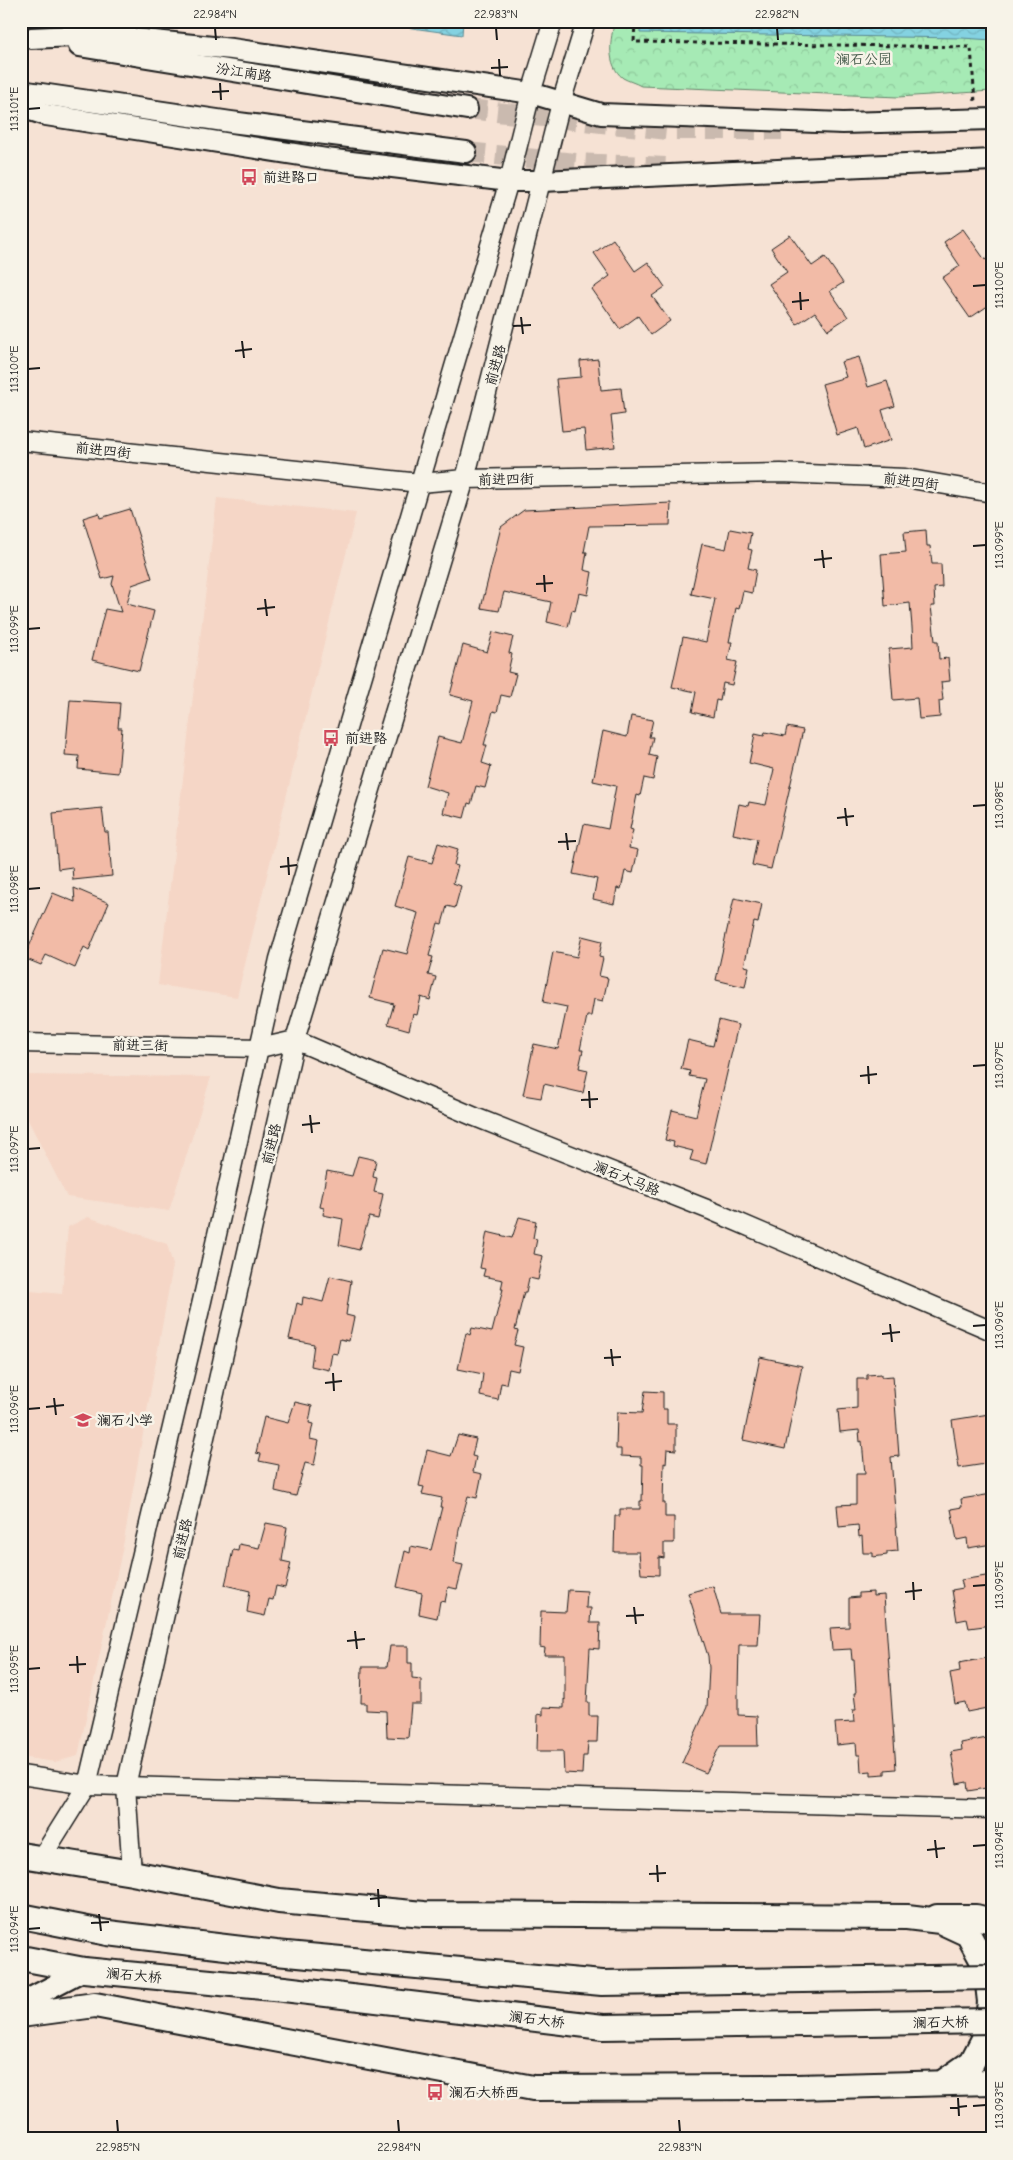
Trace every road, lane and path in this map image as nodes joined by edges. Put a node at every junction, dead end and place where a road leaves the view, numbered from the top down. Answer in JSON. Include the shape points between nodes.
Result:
{"nodes":[{"id":1,"x":553,"y":21,"type":"edge"},
{"id":2,"x":586,"y":21,"type":"edge"},
{"id":3,"x":635,"y":21,"type":"edge"},
{"id":4,"x":26,"y":37,"type":"edge"},
{"id":5,"x":21,"y":91,"type":"edge"},
{"id":6,"x":531,"y":93,"type":"junction"},
{"id":7,"x":561,"y":103,"type":"junction"},
{"id":8,"x":975,"y":103,"type":"dead end"},
{"id":9,"x":21,"y":108,"type":"edge"},
{"id":10,"x":467,"y":109,"type":"tunnel mouth"},
{"id":11,"x":992,"y":119,"type":"edge"},
{"id":12,"x":466,"y":152,"type":"tunnel mouth"},
{"id":13,"x":992,"y":160,"type":"edge"},
{"id":14,"x":509,"y":181,"type":"junction"},
{"id":15,"x":542,"y":181,"type":"junction"},
{"id":16,"x":21,"y":441,"type":"edge"},
{"id":17,"x":465,"y":479,"type":"junction"},
{"id":18,"x":420,"y":483,"type":"junction"},
{"id":19,"x":992,"y":493,"type":"edge"},
{"id":20,"x":295,"y":1040,"type":"junction"},
{"id":21,"x":21,"y":1043,"type":"edge"},
{"id":22,"x":260,"y":1048,"type":"junction"},
{"id":23,"x":992,"y":1332,"type":"edge"},
{"id":24,"x":21,"y":1775,"type":"edge"},
{"id":25,"x":87,"y":1785,"type":"junction"},
{"id":26,"x":126,"y":1786,"type":"junction"},
{"id":27,"x":992,"y":1809,"type":"edge"},
{"id":28,"x":32,"y":1856,"type":"edge"},
{"id":29,"x":132,"y":1873,"type":"junction"},
{"id":30,"x":21,"y":1916,"type":"edge"},
{"id":31,"x":908,"y":1917,"type":"junction"},
{"id":32,"x":992,"y":1921,"type":"edge"},
{"id":33,"x":21,"y":1958,"type":"edge"},
{"id":34,"x":84,"y":1970,"type":"junction"},
{"id":35,"x":992,"y":1977,"type":"edge"},
{"id":36,"x":21,"y":2002,"type":"edge"},
{"id":37,"x":21,"y":2015,"type":"edge"},
{"id":38,"x":992,"y":2021,"type":"edge"},
{"id":39,"x":992,"y":2082,"type":"edge"},
{"id":40,"x":942,"y":2083,"type":"junction"}],
"edges":[{"from":1,"to":6,"type":"street"},
{"from":2,"to":7,"type":"street","name":"前进路"},
{"from":3,"to":8,"type":"path","via":[[634,42],[971,47]]},
{"from":4,"to":6,"type":"main road","via":[[96,35],[232,49]]},
{"from":4,"to":10,"type":"main road","name":"汾江南路"},
{"from":5,"to":12,"type":"main road"},
{"from":6,"to":7,"type":"main road"},
{"from":6,"to":14,"type":"street"},
{"from":7,"to":11,"type":"main road","via":[[601,114],[844,123]]},
{"from":7,"to":15,"type":"street","name":"前进路"},
{"from":9,"to":14,"type":"main road","via":[[46,115],[326,159]]},
{"from":13,"to":15,"type":"main road"},
{"from":14,"to":15,"type":"main road"},
{"from":14,"to":18,"type":"street"},
{"from":15,"to":17,"type":"street","name":"前进路"},
{"from":16,"to":18,"type":"street","name":"前进四街"},
{"from":17,"to":18,"type":"street","name":"前进四街"},
{"from":17,"to":19,"type":"street","name":"前进四街","via":[[781,473],[905,478]]},
{"from":17,"to":20,"type":"street","name":"前进路"},
{"from":18,"to":22,"type":"street","via":[[279,959]]},
{"from":20,"to":22,"type":"street"},
{"from":20,"to":23,"type":"street","name":"澜石大马路"},
{"from":20,"to":26,"type":"street","name":"前进路"},
{"from":21,"to":22,"type":"street","name":"前进三街"},
{"from":22,"to":25,"type":"street"},
{"from":24,"to":25,"type":"street"},
{"from":25,"to":26,"type":"street"},
{"from":25,"to":28,"type":"street"},
{"from":26,"to":27,"type":"street"},
{"from":26,"to":29,"type":"street","name":"前进路"},
{"from":28,"to":29,"type":"highway"},
{"from":29,"to":31,"type":"highway","via":[[279,1901],[424,1914]]},
{"from":30,"to":35,"type":"highway","bridge":true,"via":[[108,1933],[276,1953],[602,1983]]},
{"from":31,"to":32,"type":"highway","via":[[976,1917]]},
{"from":31,"to":40,"type":"highway","via":[[940,1921],[968,1934],[986,1967],[990,2002],[986,2035],[972,2062]]},
{"from":33,"to":34,"type":"highway","name":"澜石大桥"},
{"from":34,"to":36,"type":"main road"},
{"from":34,"to":38,"type":"highway","name":"澜石大桥","bridge":true,"via":[[284,1989],[603,2027]]},
{"from":37,"to":40,"type":"highway","via":[[96,2005],[533,2088]]},
{"from":39,"to":40,"type":"highway"}]}
